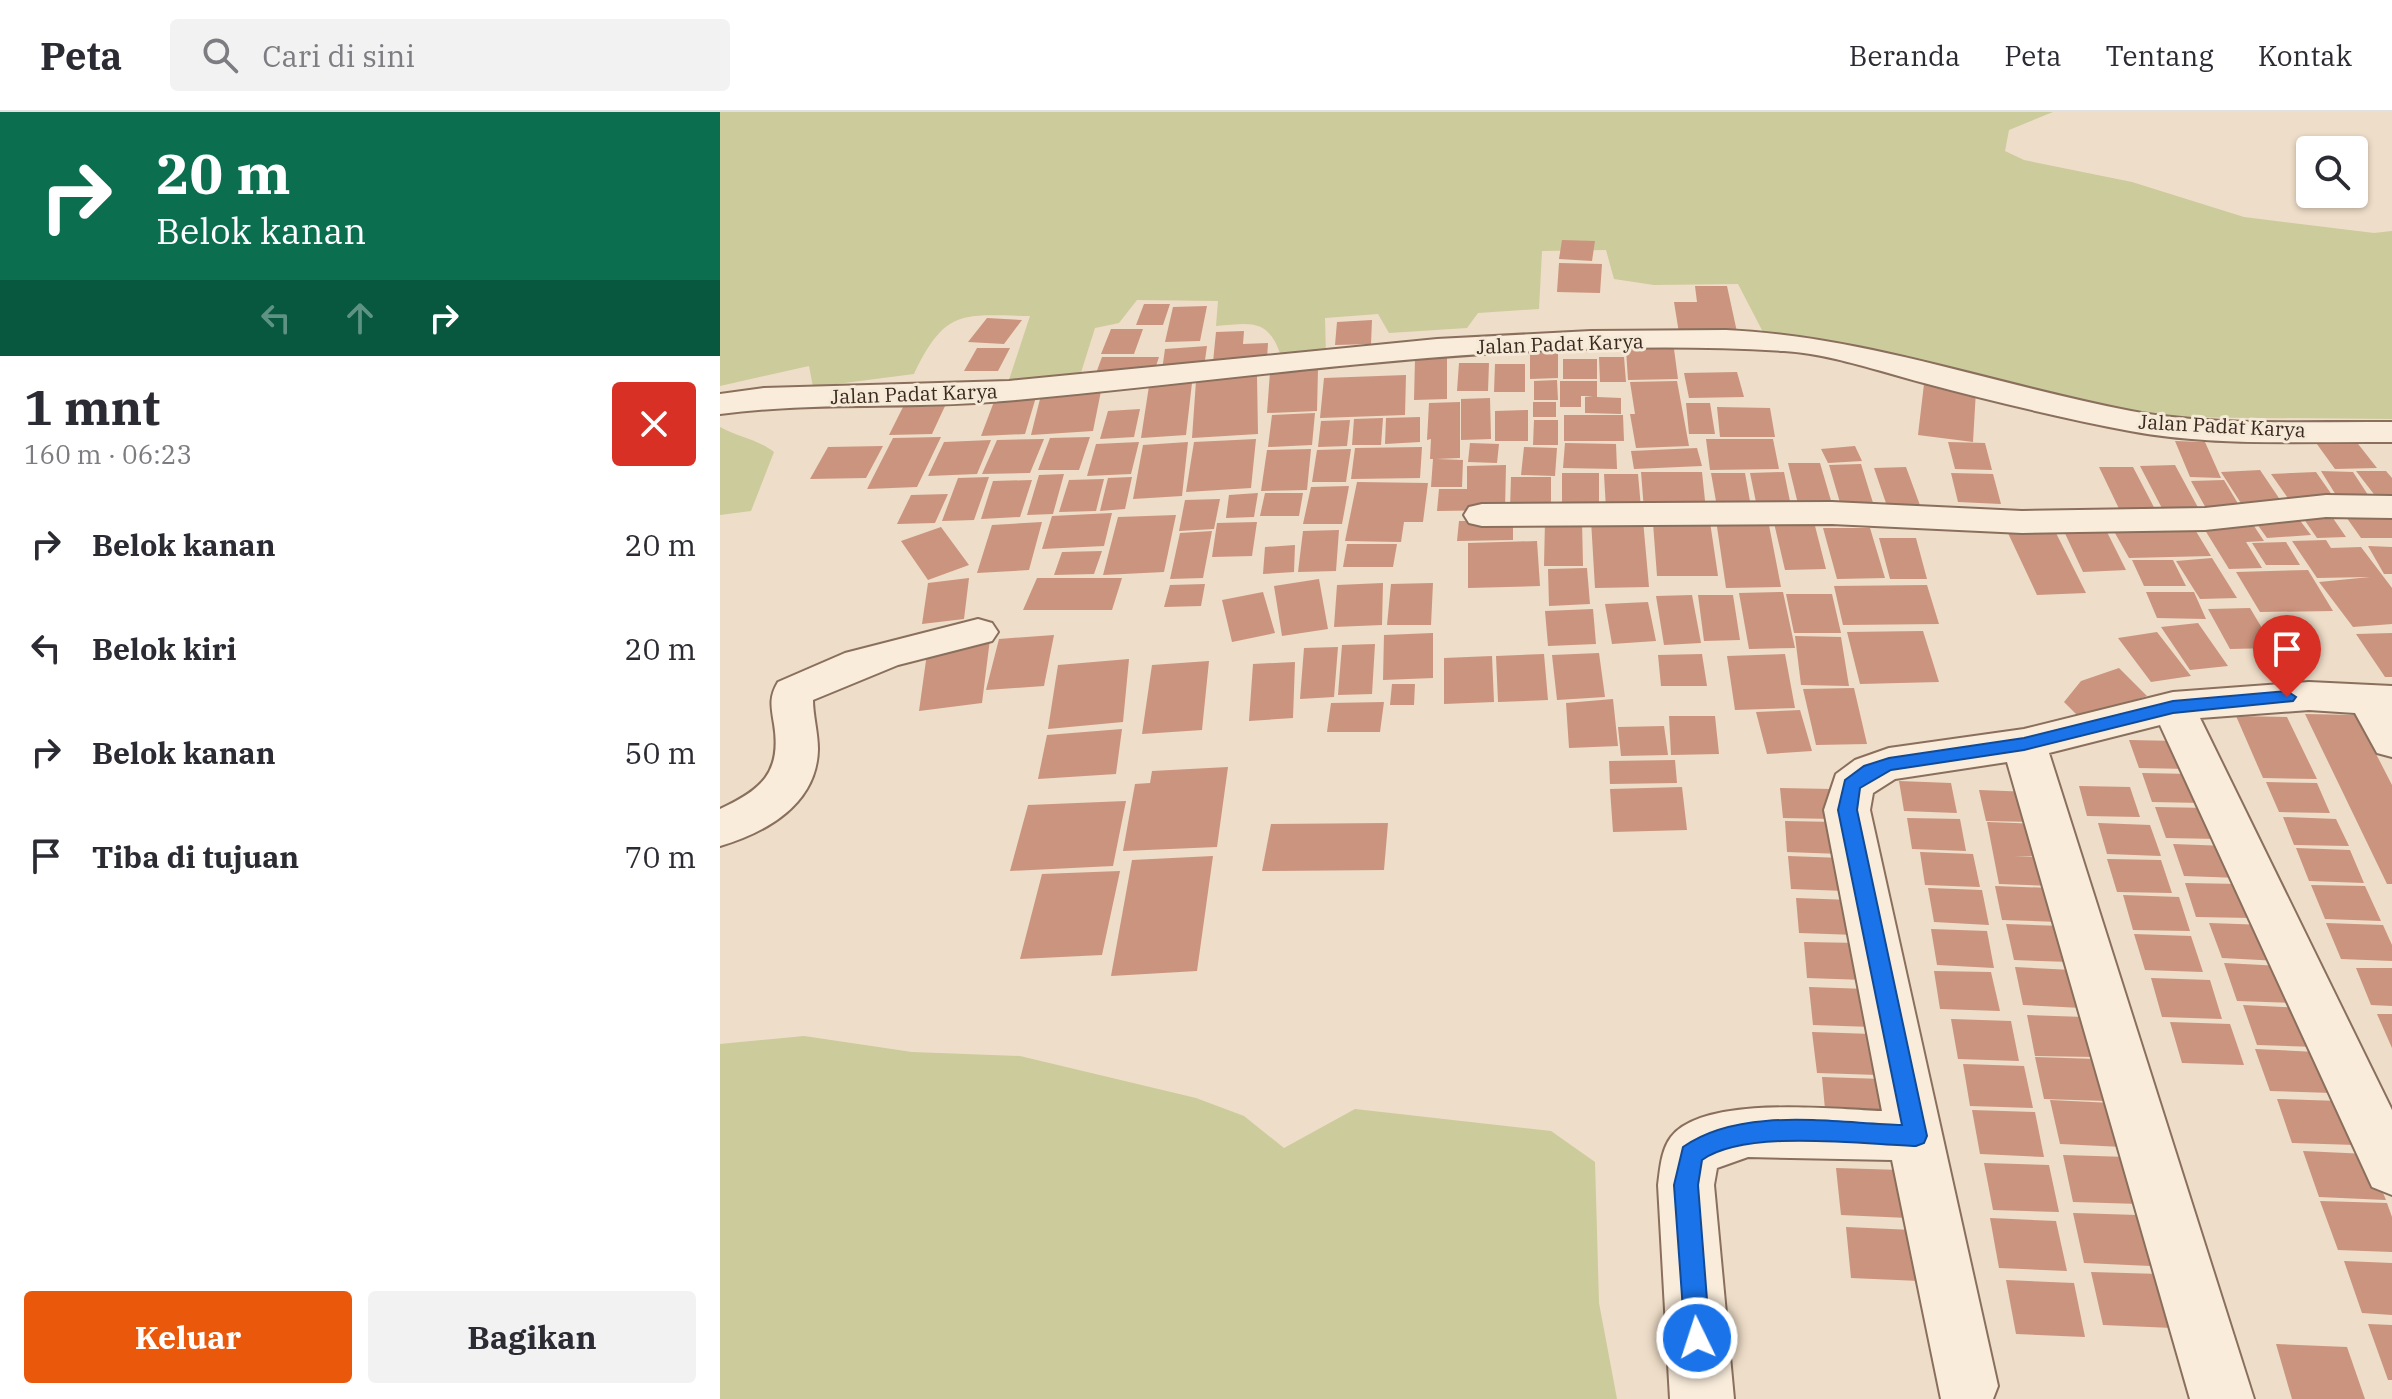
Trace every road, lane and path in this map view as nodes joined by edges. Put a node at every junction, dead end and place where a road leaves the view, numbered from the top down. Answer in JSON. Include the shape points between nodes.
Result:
{"nodes":[{"id":1,"x":720,"y":404,"type":"edge"},
{"id":2,"x":2392,"y":432,"type":"edge"},
{"id":3,"x":2392,"y":507,"type":"edge"},
{"id":4,"x":1482,"y":515,"type":"dead end"},
{"id":5,"x":978,"y":632,"type":"dead end"},
{"id":6,"x":2380,"y":699,"type":"edge"},
{"id":7,"x":2173,"y":707,"type":"junction"},
{"id":8,"x":2392,"y":742,"type":"edge"},
{"id":9,"x":2024,"y":744,"type":"junction"},
{"id":10,"x":720,"y":829,"type":"edge"},
{"id":11,"x":1916,"y":1136,"type":"junction"},
{"id":12,"x":2392,"y":1169,"type":"edge"},
{"id":13,"x":1967,"y":1386,"type":"dead end"},
{"id":14,"x":1702,"y":1399,"type":"edge"},
{"id":15,"x":2222,"y":1399,"type":"edge"}],
"edges":[{"from":1,"to":2,"type":"street","name":"Jalan Padat Karya","via":[[1038,388],[1437,349],[1726,339],[1845,352],[2135,422],[2220,430]]},
{"from":3,"to":4,"type":"street","via":[[2326,506],[2205,519],[2022,522],[1832,513]]},
{"from":5,"to":10,"type":"street","via":[[891,653],[793,692],[789,701],[797,746],[790,786],[767,806]]},
{"from":6,"to":7,"type":"street","via":[[2309,696]]},
{"from":6,"to":8,"type":"street"},
{"from":7,"to":9,"type":"street"},
{"from":7,"to":12,"type":"street"},
{"from":9,"to":11,"type":"street","via":[[1889,764],[1852,785],[1847,810]]},
{"from":9,"to":15,"type":"street"},
{"from":11,"to":13,"type":"street"},
{"from":11,"to":14,"type":"street","via":[[1748,1132],[1712,1140],[1691,1154],[1686,1185]]}]}
